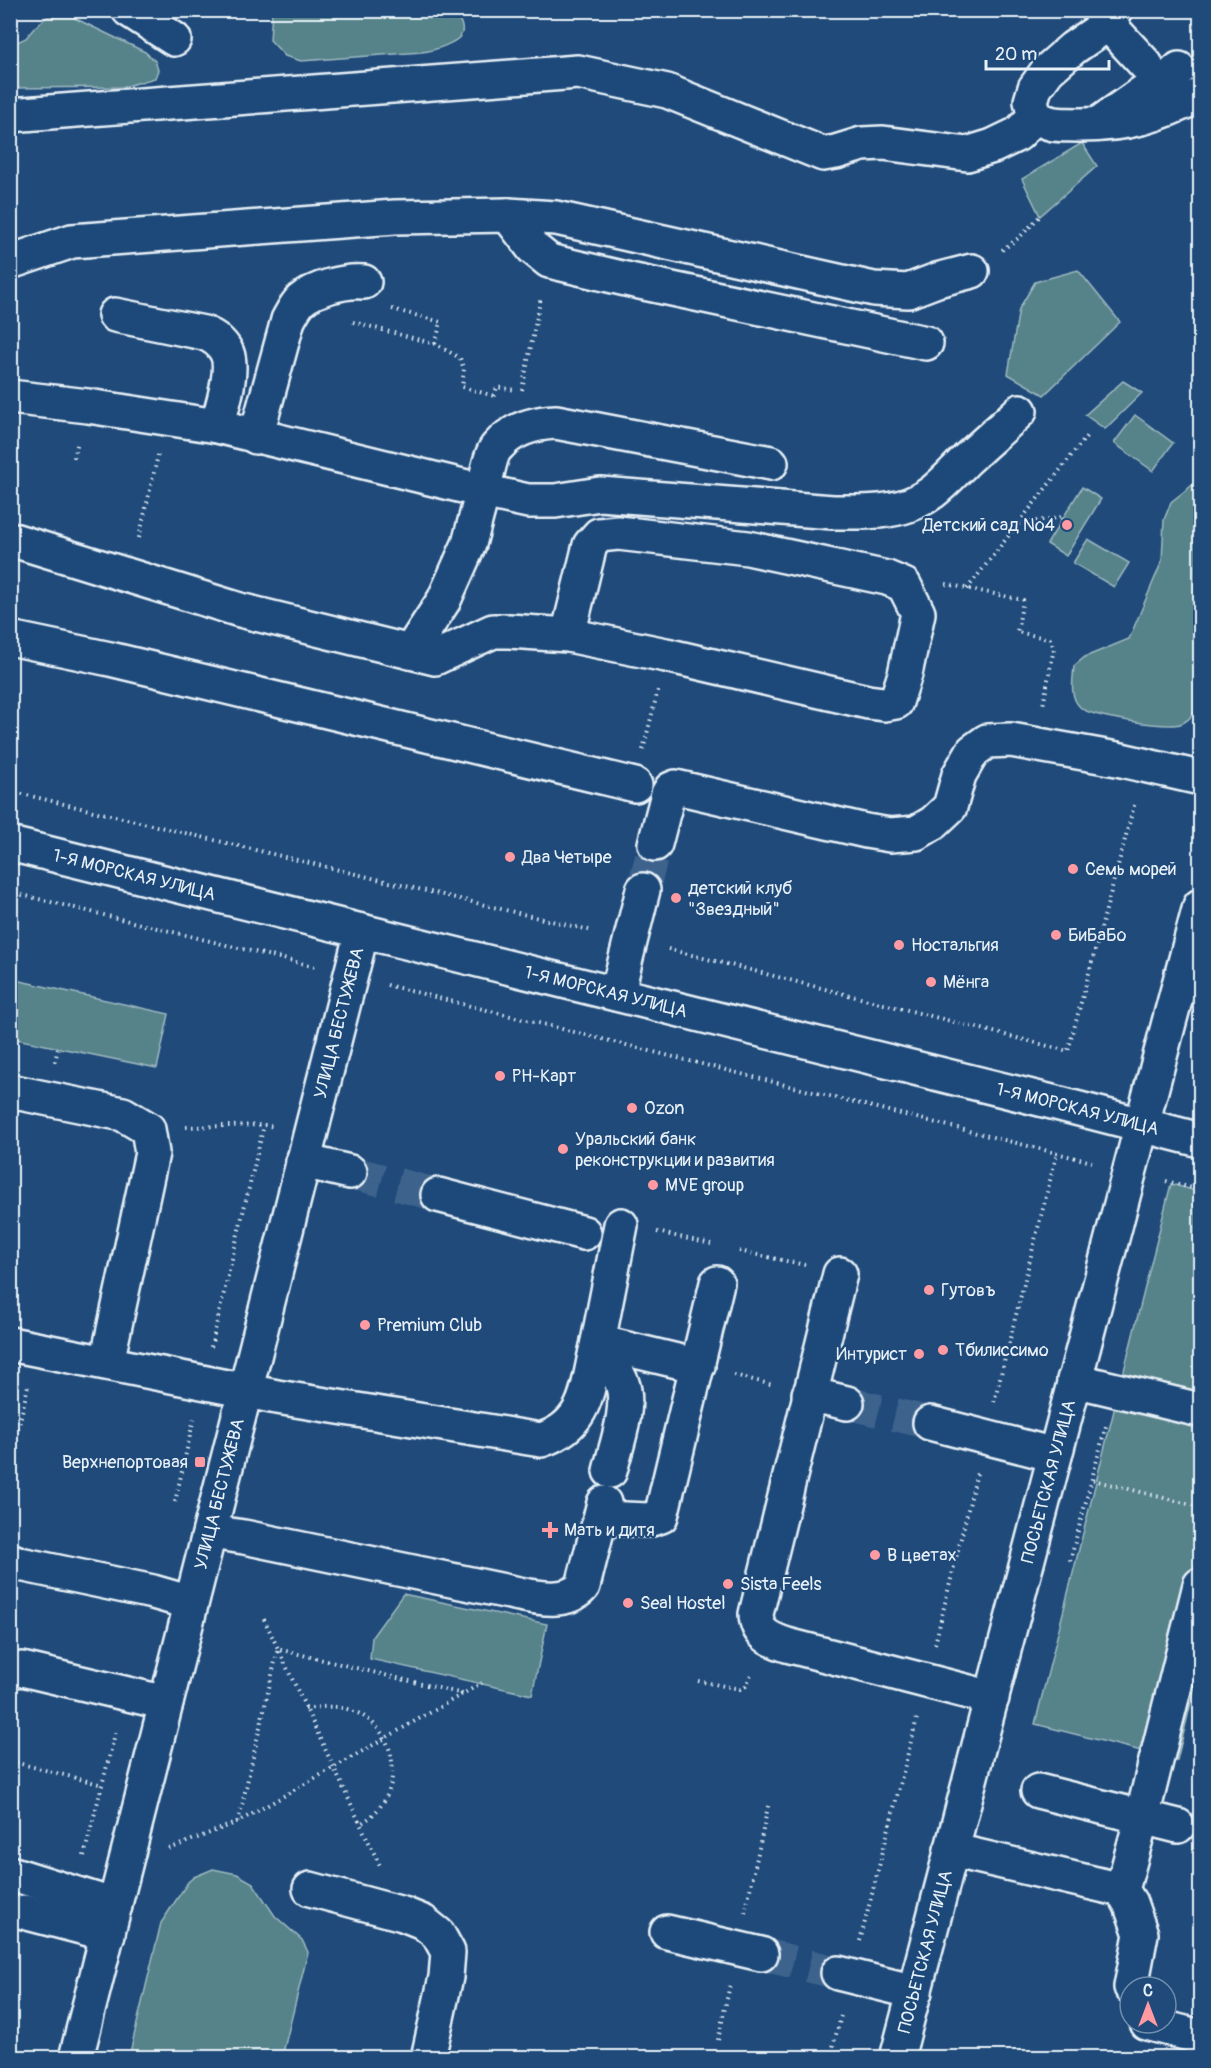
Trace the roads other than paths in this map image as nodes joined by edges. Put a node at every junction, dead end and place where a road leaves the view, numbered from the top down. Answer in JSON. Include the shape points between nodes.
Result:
{"nodes":[{"id":1,"x":129,"y":10,"type":"edge"},
{"id":2,"x":1111,"y":17,"type":"edge"},
{"id":3,"x":174,"y":39,"type":"dead end"},
{"id":4,"x":1146,"y":65,"type":"dead end"},
{"id":5,"x":1179,"y":69,"type":"dead end"},
{"id":6,"x":1200,"y":95,"type":"edge"},
{"id":7,"x":10,"y":115,"type":"edge"},
{"id":8,"x":1035,"y":116,"type":"junction"},
{"id":9,"x":1097,"y":125,"type":"junction"},
{"id":10,"x":508,"y":215,"type":"junction"},
{"id":11,"x":10,"y":262,"type":"edge"},
{"id":12,"x":972,"y":271,"type":"dead end"},
{"id":13,"x":364,"y":282,"type":"dead end"},
{"id":14,"x":115,"y":315,"type":"dead end"},
{"id":15,"x":926,"y":343,"type":"dead end"},
{"id":16,"x":270,"y":383,"type":"junction"},
{"id":17,"x":10,"y":397,"type":"edge"},
{"id":18,"x":1020,"y":411,"type":"dead end"},
{"id":19,"x":219,"y":419,"type":"junction"},
{"id":20,"x":256,"y":437,"type":"junction"},
{"id":21,"x":771,"y":463,"type":"dead end"},
{"id":22,"x":483,"y":491,"type":"junction"},
{"id":23,"x":10,"y":540,"type":"edge"},
{"id":24,"x":568,"y":635,"type":"junction"},
{"id":25,"x":10,"y":638,"type":"edge"},
{"id":26,"x":410,"y":652,"type":"junction"},
{"id":27,"x":1200,"y":778,"type":"edge"},
{"id":28,"x":635,"y":785,"type":"road end"},
{"id":29,"x":10,"y":844,"type":"edge"},
{"id":30,"x":655,"y":844,"type":"tunnel mouth"},
{"id":31,"x":643,"y":890,"type":"tunnel mouth"},
{"id":32,"x":1200,"y":906,"type":"edge"},
{"id":33,"x":362,"y":931,"type":"junction"},
{"id":34,"x":617,"y":994,"type":"junction"},
{"id":35,"x":10,"y":1091,"type":"edge"},
{"id":36,"x":1142,"y":1124,"type":"junction"},
{"id":37,"x":1200,"y":1140,"type":"edge"},
{"id":38,"x":307,"y":1146,"type":"junction"},
{"id":39,"x":350,"y":1172,"type":"tunnel mouth"},
{"id":40,"x":438,"y":1195,"type":"tunnel mouth"},
{"id":41,"x":621,"y":1224,"type":"dead end"},
{"id":42,"x":584,"y":1233,"type":"dead end"},
{"id":43,"x":840,"y":1274,"type":"dead end"},
{"id":44,"x":717,"y":1283,"type":"dead end"},
{"id":45,"x":598,"y":1342,"type":"junction"},
{"id":46,"x":22,"y":1347,"type":"edge"},
{"id":47,"x":107,"y":1362,"type":"junction"},
{"id":48,"x":698,"y":1366,"type":"junction"},
{"id":49,"x":1074,"y":1380,"type":"junction"},
{"id":50,"x":245,"y":1390,"type":"junction"},
{"id":51,"x":809,"y":1394,"type":"junction"},
{"id":52,"x":847,"y":1403,"type":"tunnel mouth"},
{"id":53,"x":1200,"y":1410,"type":"edge"},
{"id":54,"x":930,"y":1423,"type":"tunnel mouth"},
{"id":55,"x":1055,"y":1455,"type":"junction"},
{"id":56,"x":610,"y":1471,"type":"dead end"},
{"id":57,"x":210,"y":1532,"type":"junction"},
{"id":58,"x":10,"y":1560,"type":"edge"},
{"id":59,"x":1199,"y":1596,"type":"edge"},
{"id":60,"x":191,"y":1603,"type":"junction"},
{"id":61,"x":10,"y":1671,"type":"edge"},
{"id":62,"x":992,"y":1698,"type":"junction"},
{"id":63,"x":166,"y":1703,"type":"junction"},
{"id":64,"x":1038,"y":1791,"type":"dead end"},
{"id":65,"x":1142,"y":1817,"type":"junction"},
{"id":66,"x":1178,"y":1826,"type":"dead end"},
{"id":67,"x":951,"y":1850,"type":"junction"},
{"id":68,"x":10,"y":1873,"type":"edge"},
{"id":69,"x":310,"y":1889,"type":"dead end"},
{"id":70,"x":1122,"y":1890,"type":"junction"},
{"id":71,"x":24,"y":1912,"type":"dead end"},
{"id":72,"x":111,"y":1920,"type":"junction"},
{"id":73,"x":667,"y":1932,"type":"dead end"},
{"id":74,"x":761,"y":1954,"type":"tunnel mouth"},
{"id":75,"x":844,"y":1974,"type":"tunnel mouth"},
{"id":76,"x":1133,"y":1975,"type":"edge"},
{"id":77,"x":915,"y":1992,"type":"junction"},
{"id":78,"x":1178,"y":2031,"type":"edge"},
{"id":79,"x":1200,"y":2037,"type":"edge"},
{"id":80,"x":76,"y":2058,"type":"edge"},
{"id":81,"x":428,"y":2058,"type":"edge"},
{"id":82,"x":897,"y":2058,"type":"edge"}],
"edges":[{"from":1,"to":3,"type":"main road"},
{"from":2,"to":4,"type":"main road"},
{"from":2,"to":8,"type":"main road","via":[[1048,70],[1031,101]]},
{"from":5,"to":9,"type":"main road","via":[[1158,88],[1145,91]]},
{"from":6,"to":9,"type":"main road","via":[[1142,119]]},
{"from":7,"to":8,"type":"main road","via":[[578,72],[667,91],[823,154],[883,143],[967,154],[1018,134]]},
{"from":8,"to":9,"type":"main road","via":[[1048,124]]},
{"from":10,"to":11,"type":"main road","via":[[395,217],[72,241]]},
{"from":10,"to":12,"type":"main road","via":[[556,218],[874,289],[908,291]]},
{"from":10,"to":15,"type":"main road","via":[[533,248],[549,261]]},
{"from":13,"to":16,"type":"main road","via":[[338,284],[302,299],[288,320]]},
{"from":14,"to":19,"type":"main road","via":[[204,333],[225,349],[229,366]]},
{"from":16,"to":19,"type":"main road","via":[[253,391]]},
{"from":16,"to":20,"type":"main road"},
{"from":17,"to":19,"type":"main road"},
{"from":18,"to":22,"type":"main road","via":[[942,485],[925,498],[902,507],[832,512],[600,494],[528,501]]},
{"from":19,"to":20,"type":"main road"},
{"from":20,"to":22,"type":"main road"},
{"from":21,"to":22,"type":"main road","via":[[556,422],[541,423],[513,434],[496,448]]},
{"from":22,"to":26,"type":"main road","via":[[469,543],[444,600]]},
{"from":23,"to":26,"type":"main road","via":[[240,610]]},
{"from":24,"to":24,"type":"main road","via":[[590,545],[599,535],[618,532],[748,548],[887,578],[904,585],[918,613],[896,702],[884,704]]},
{"from":24,"to":26,"type":"main road","via":[[493,631],[435,658]]},
{"from":25,"to":28,"type":"main road"},
{"from":27,"to":30,"type":"main road","via":[[1117,759],[987,741],[973,751],[959,775],[950,807],[916,833],[890,835],[866,831],[676,787],[668,794]]},
{"from":29,"to":33,"type":"main road","name":"1-Я МОРСКАЯ УЛИЦА"},
{"from":31,"to":34,"type":"main road"},
{"from":32,"to":36,"type":"main road","name":"ПОСЬЕТСКАЯ УЛИЦА"},
{"from":33,"to":34,"type":"main road","name":"1-Я МОРСКАЯ УЛИЦА"},
{"from":33,"to":38,"type":"main road","name":"УЛИЦА БЕСТУЖЕВА"},
{"from":34,"to":36,"type":"main road","name":"1-Я МОРСКАЯ УЛИЦА"},
{"from":35,"to":47,"type":"main road","via":[[123,1114],[148,1129],[152,1153]]},
{"from":36,"to":37,"type":"main road","name":"1-Я МОРСКАЯ УЛИЦА"},
{"from":36,"to":49,"type":"main road","name":"ПОСЬЕТСКАЯ УЛИЦА"},
{"from":38,"to":39,"type":"main road"},
{"from":38,"to":50,"type":"main road","name":"УЛИЦА БЕСТУЖЕВА"},
{"from":40,"to":42,"type":"main road"},
{"from":41,"to":45,"type":"main road"},
{"from":43,"to":51,"type":"main road"},
{"from":44,"to":48,"type":"main road"},
{"from":45,"to":48,"type":"main road"},
{"from":45,"to":50,"type":"main road","via":[[582,1410],[567,1428],[541,1440]]},
{"from":45,"to":56,"type":"main road","via":[[615,1367],[626,1400]]},
{"from":46,"to":47,"type":"main road"},
{"from":47,"to":50,"type":"main road"},
{"from":48,"to":57,"type":"main road","via":[[661,1516],[648,1521],[602,1511],[583,1586],[574,1594],[549,1598],[508,1592]]},
{"from":49,"to":53,"type":"main road"},
{"from":49,"to":55,"type":"main road","name":"ПОСЬЕТСКАЯ УЛИЦА"},
{"from":50,"to":57,"type":"main road","name":"УЛИЦА БЕСТУЖЕВА"},
{"from":51,"to":52,"type":"main road"},
{"from":51,"to":62,"type":"main road","via":[[756,1614],[757,1625],[764,1634],[787,1645]]},
{"from":54,"to":55,"type":"main road"},
{"from":55,"to":62,"type":"main road","name":"ПОСЬЕТСКАЯ УЛИЦА"},
{"from":57,"to":60,"type":"main road","name":"УЛИЦА БЕСТУЖЕВА"},
{"from":58,"to":60,"type":"main road"},
{"from":59,"to":65,"type":"main road"},
{"from":60,"to":63,"type":"main road","name":"УЛИЦА БЕСТУЖЕВА"},
{"from":61,"to":63,"type":"main road","via":[[22,1669]]},
{"from":62,"to":67,"type":"main road","name":"ПОСЬЕТСКАЯ УЛИЦА"},
{"from":63,"to":72,"type":"main road","name":"УЛИЦА БЕСТУЖЕВА"},
{"from":64,"to":65,"type":"main road"},
{"from":65,"to":66,"type":"main road"},
{"from":65,"to":70,"type":"main road"},
{"from":67,"to":70,"type":"main road"},
{"from":67,"to":77,"type":"main road","name":"ПОСЬЕТСКАЯ УЛИЦА"},
{"from":68,"to":72,"type":"main road","via":[[74,1894]]},
{"from":69,"to":81,"type":"main road","via":[[403,1914],[438,1934],[448,1952],[444,1990]]},
{"from":70,"to":76,"type":"main road","via":[[1141,1934]]},
{"from":71,"to":72,"type":"main road"},
{"from":72,"to":80,"type":"main road","name":"УЛИЦА БЕСТУЖЕВА"},
{"from":73,"to":74,"type":"main road"},
{"from":75,"to":77,"type":"main road"},
{"from":77,"to":82,"type":"main road","name":"ПОСЬЕТСКАЯ УЛИЦА"},
{"from":78,"to":79,"type":"main road"}]}
